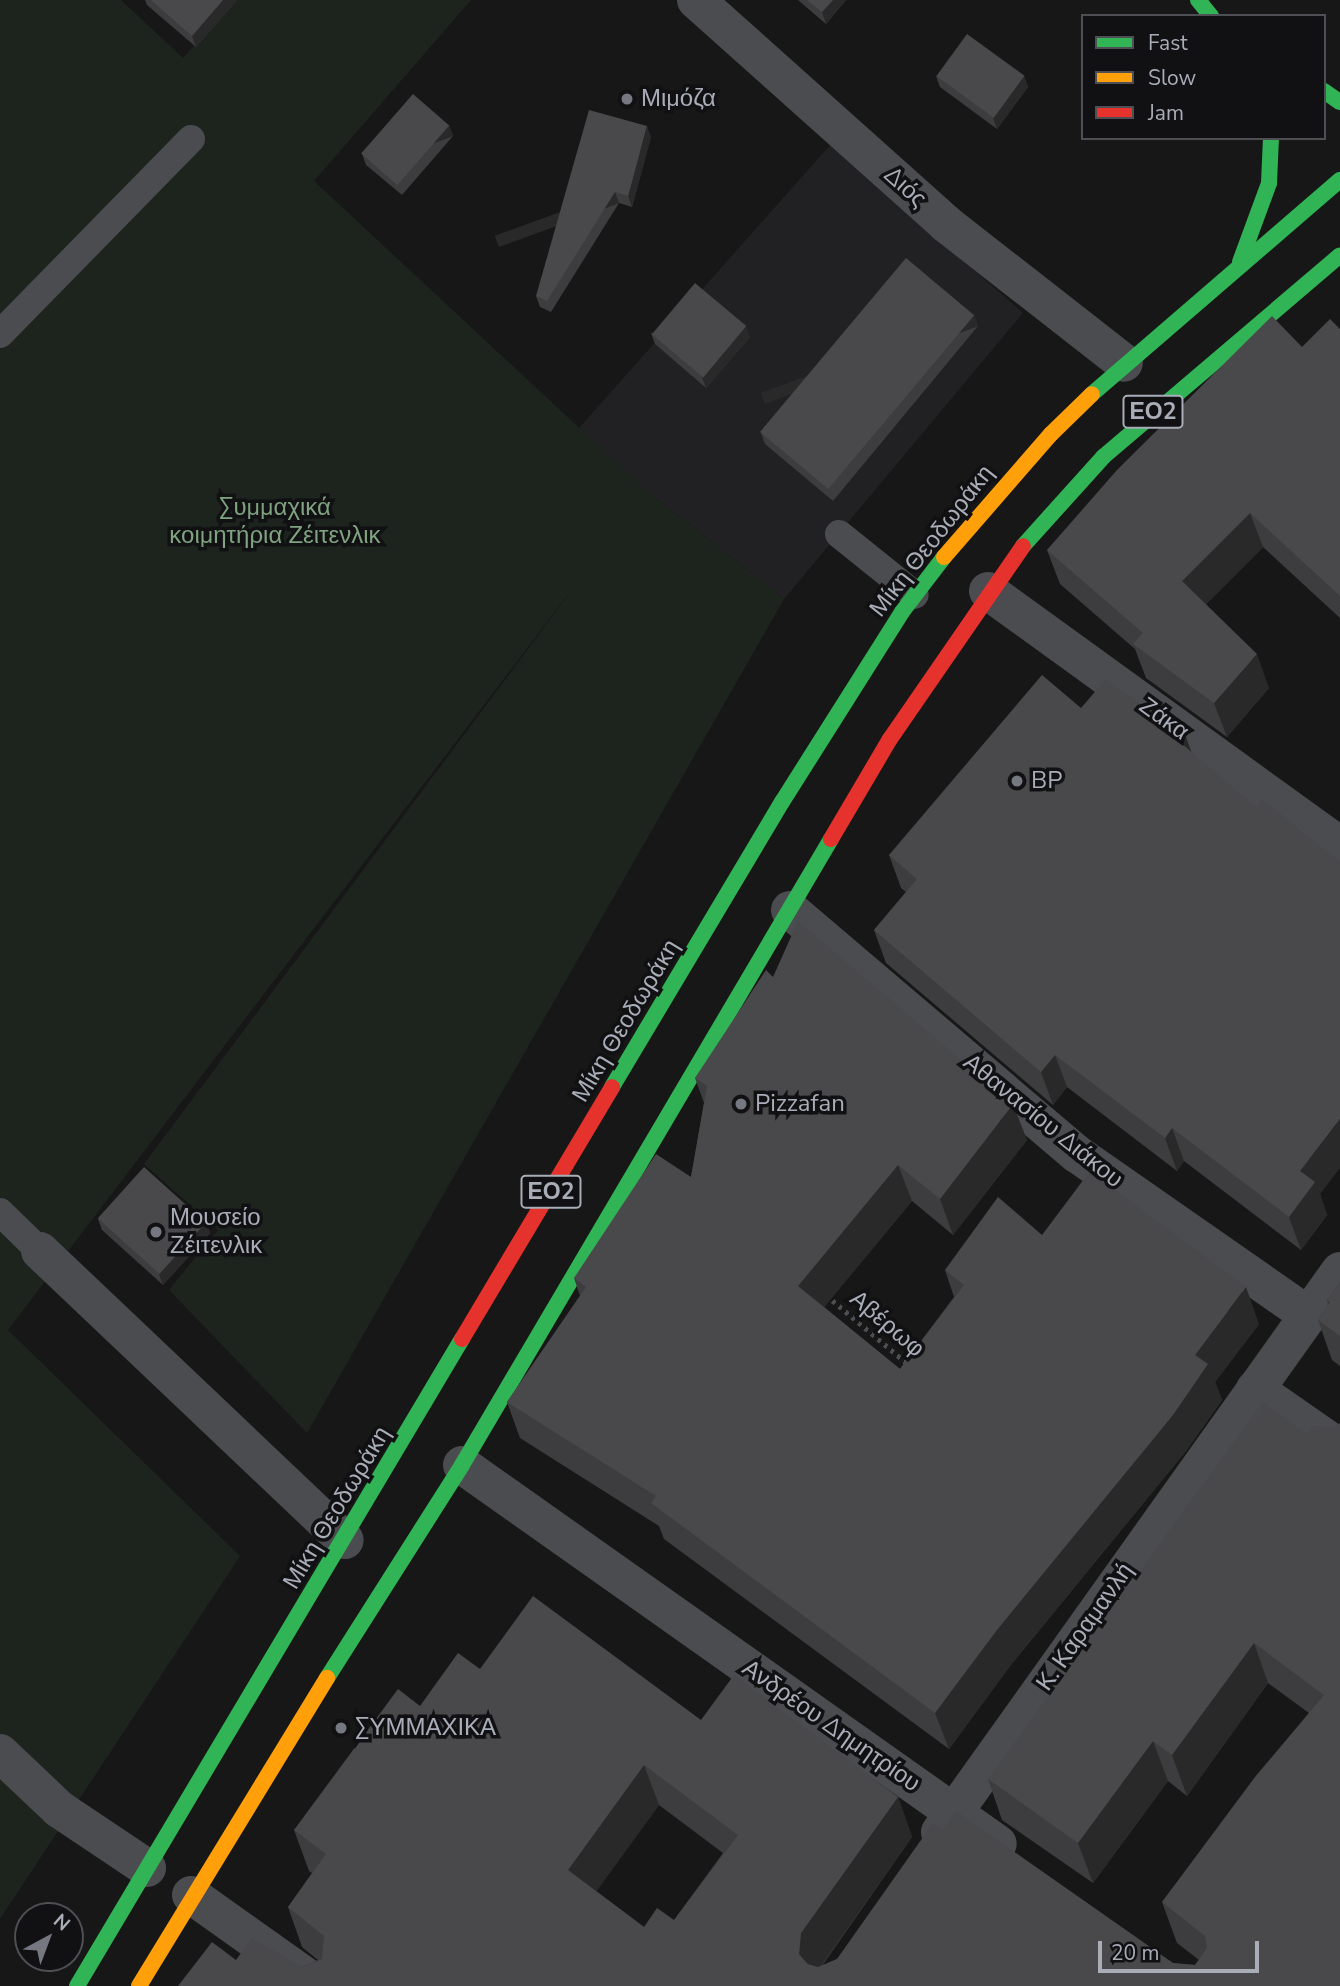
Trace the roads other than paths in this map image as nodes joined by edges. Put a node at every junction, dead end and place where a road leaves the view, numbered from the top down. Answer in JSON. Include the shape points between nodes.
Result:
{"nodes":[{"id":1,"x":696,"y":0,"type":"edge"},
{"id":2,"x":1199,"y":0,"type":"edge"},
{"id":3,"x":1217,"y":14,"type":"edge"},
{"id":4,"x":191,"y":138,"type":"dead end"},
{"id":5,"x":1272,"y":140,"type":"edge"},
{"id":6,"x":1340,"y":180,"type":"edge"},
{"id":7,"x":1340,"y":255,"type":"edge"},
{"id":8,"x":1238,"y":267,"type":"junction"},
{"id":9,"x":0,"y":334,"type":"edge"},
{"id":10,"x":1124,"y":363,"type":"junction"},
{"id":11,"x":839,"y":534,"type":"dead end"},
{"id":12,"x":988,"y":591,"type":"junction"},
{"id":13,"x":915,"y":595,"type":"junction"},
{"id":14,"x":1340,"y":846,"type":"edge"},
{"id":15,"x":790,"y":910,"type":"junction"},
{"id":16,"x":0,"y":1212,"type":"edge"},
{"id":17,"x":40,"y":1251,"type":"joint"},
{"id":18,"x":1340,"y":1271,"type":"edge"},
{"id":19,"x":1309,"y":1316,"type":"junction"},
{"id":20,"x":1255,"y":1389,"type":"junction"},
{"id":21,"x":1340,"y":1448,"type":"edge"},
{"id":22,"x":462,"y":1465,"type":"junction"},
{"id":23,"x":345,"y":1540,"type":"junction"},
{"id":24,"x":0,"y":1753,"type":"edge"},
{"id":25,"x":954,"y":1812,"type":"junction"},
{"id":26,"x":916,"y":1867,"type":"edge"},
{"id":27,"x":1032,"y":1867,"type":"edge"},
{"id":28,"x":147,"y":1868,"type":"junction"},
{"id":29,"x":191,"y":1895,"type":"junction"},
{"id":30,"x":77,"y":1986,"type":"edge"},
{"id":31,"x":139,"y":1986,"type":"edge"},
{"id":32,"x":319,"y":1986,"type":"edge"}],
"edges":[{"from":1,"to":10,"type":"street","name":"Διός","via":[[945,223]]},
{"from":2,"to":3,"type":"main road"},
{"from":4,"to":9,"type":"lane"},
{"from":5,"to":8,"type":"main road","via":[[1269,183]]},
{"from":6,"to":8,"type":"main road","name":"Μίκη Θεοδωράκη","number":"ΕΟ2"},
{"from":7,"to":12,"type":"main road","number":"ΕΟ2","via":[[1103,457],[1042,522]]},
{"from":8,"to":10,"type":"main road","name":"Μίκη Θεοδωράκη","number":"ΕΟ2"},
{"from":10,"to":13,"type":"main road","name":"Μίκη Θεοδωράκη","number":"ΕΟ2","via":[[1017,469]]},
{"from":11,"to":13,"type":"lane"},
{"from":12,"to":14,"type":"street","name":"Ζάκα"},
{"from":12,"to":15,"type":"main road","number":"ΕΟ2","via":[[918,693]]},
{"from":13,"to":23,"type":"main road","name":"Μίκη Θεοδωράκη","number":"ΕΟ2","via":[[782,802]]},
{"from":15,"to":19,"type":"street","name":"Αθανασίου Διάκου","via":[[1077,1154]]},
{"from":15,"to":22,"type":"main road","number":"ΕΟ2"},
{"from":16,"to":17,"type":"lane"},
{"from":17,"to":23,"type":"street"},
{"from":18,"to":19,"type":"street","name":"Κ. Καραμανλή"},
{"from":19,"to":20,"type":"street","name":"Κ. Καραμανλή"},
{"from":20,"to":21,"type":"street"},
{"from":20,"to":25,"type":"street","name":"Κ. Καραμανλή"},
{"from":22,"to":25,"type":"street","name":"Ανδρέου Δημητρίου"},
{"from":22,"to":29,"type":"main road","number":"ΕΟ2"},
{"from":23,"to":28,"type":"main road","name":"Μίκη Θεοδωράκη","number":"ΕΟ2"},
{"from":24,"to":28,"type":"street","via":[[59,1809]]},
{"from":25,"to":26,"type":"street","name":"Κ. Καραμανλή"},
{"from":25,"to":27,"type":"street","name":"Ανδρέου Δημητρίου"},
{"from":28,"to":30,"type":"main road","name":"Μίκη Θεοδωράκη","number":"ΕΟ2"},
{"from":29,"to":31,"type":"main road","number":"ΕΟ2"},
{"from":29,"to":32,"type":"street"}]}
